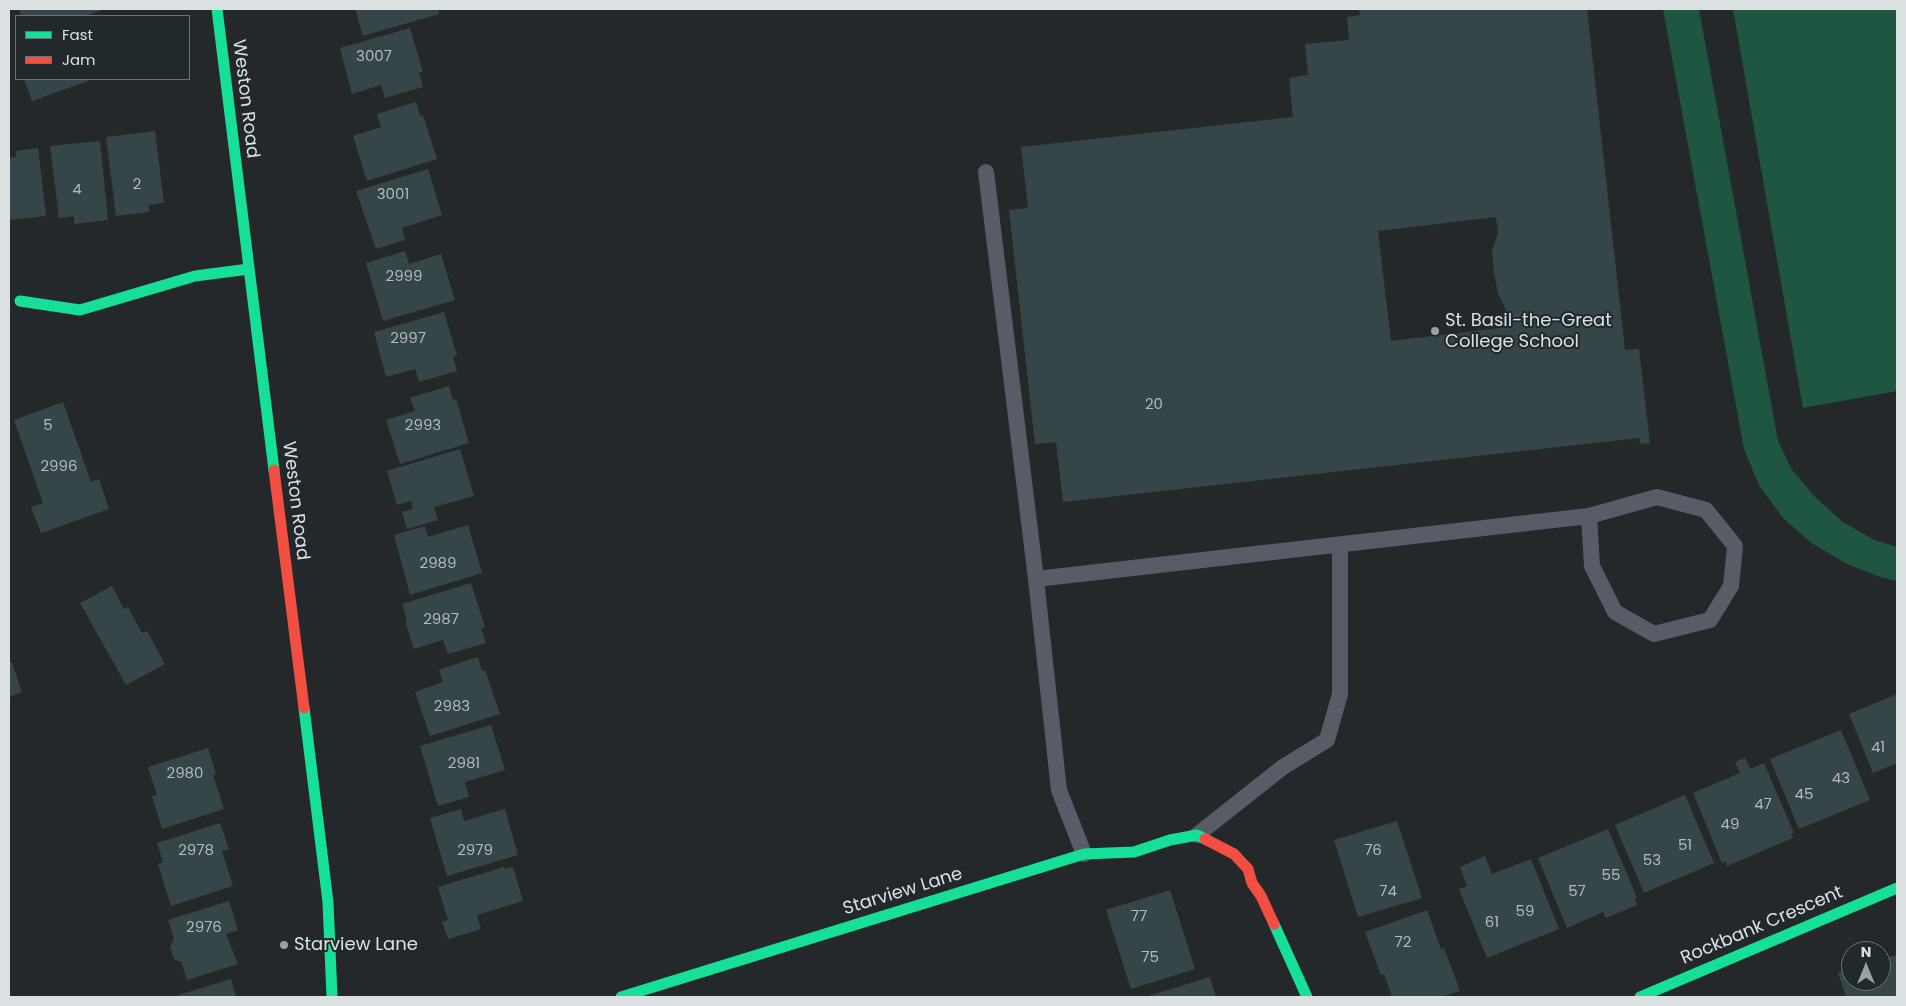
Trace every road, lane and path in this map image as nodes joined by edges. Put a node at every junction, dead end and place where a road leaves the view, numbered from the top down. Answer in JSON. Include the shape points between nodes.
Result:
{"nodes":[{"id":1,"x":216,"y":9,"type":"edge"},
{"id":2,"x":986,"y":172,"type":"dead end"},
{"id":3,"x":249,"y":269,"type":"junction"},
{"id":4,"x":20,"y":302,"type":"dead end"},
{"id":5,"x":1589,"y":516,"type":"junction"},
{"id":6,"x":1340,"y":545,"type":"junction"},
{"id":7,"x":1036,"y":580,"type":"junction"},
{"id":8,"x":1197,"y":836,"type":"junction"},
{"id":9,"x":1084,"y":854,"type":"junction"},
{"id":10,"x":1897,"y":888,"type":"edge"},
{"id":11,"x":332,"y":997,"type":"edge"},
{"id":12,"x":621,"y":997,"type":"edge"},
{"id":13,"x":1307,"y":997,"type":"edge"},
{"id":14,"x":1640,"y":997,"type":"edge"}],
"edges":[{"from":1,"to":3,"type":"street","name":"Weston Road"},
{"from":2,"to":7,"type":"lane"},
{"from":3,"to":4,"type":"street","via":[[195,276],[80,310]]},
{"from":3,"to":11,"type":"street","name":"Weston Road","via":[[328,902]]},
{"from":5,"to":5,"type":"lane","via":[[1656,496],[1706,510],[1734,546],[1731,586],[1710,620],[1654,634],[1615,612],[1592,566]]},
{"from":5,"to":6,"type":"lane"},
{"from":6,"to":7,"type":"lane"},
{"from":6,"to":8,"type":"lane","via":[[1340,694],[1327,740],[1283,767]]},
{"from":7,"to":9,"type":"lane","via":[[1059,790]]},
{"from":8,"to":9,"type":"street","name":"Starview Lane","via":[[1170,840],[1134,852]]},
{"from":8,"to":13,"type":"street","via":[[1234,854],[1248,869]]},
{"from":9,"to":12,"type":"street","name":"Starview Lane"},
{"from":10,"to":14,"type":"street","name":"Rockbank Crescent"}]}
